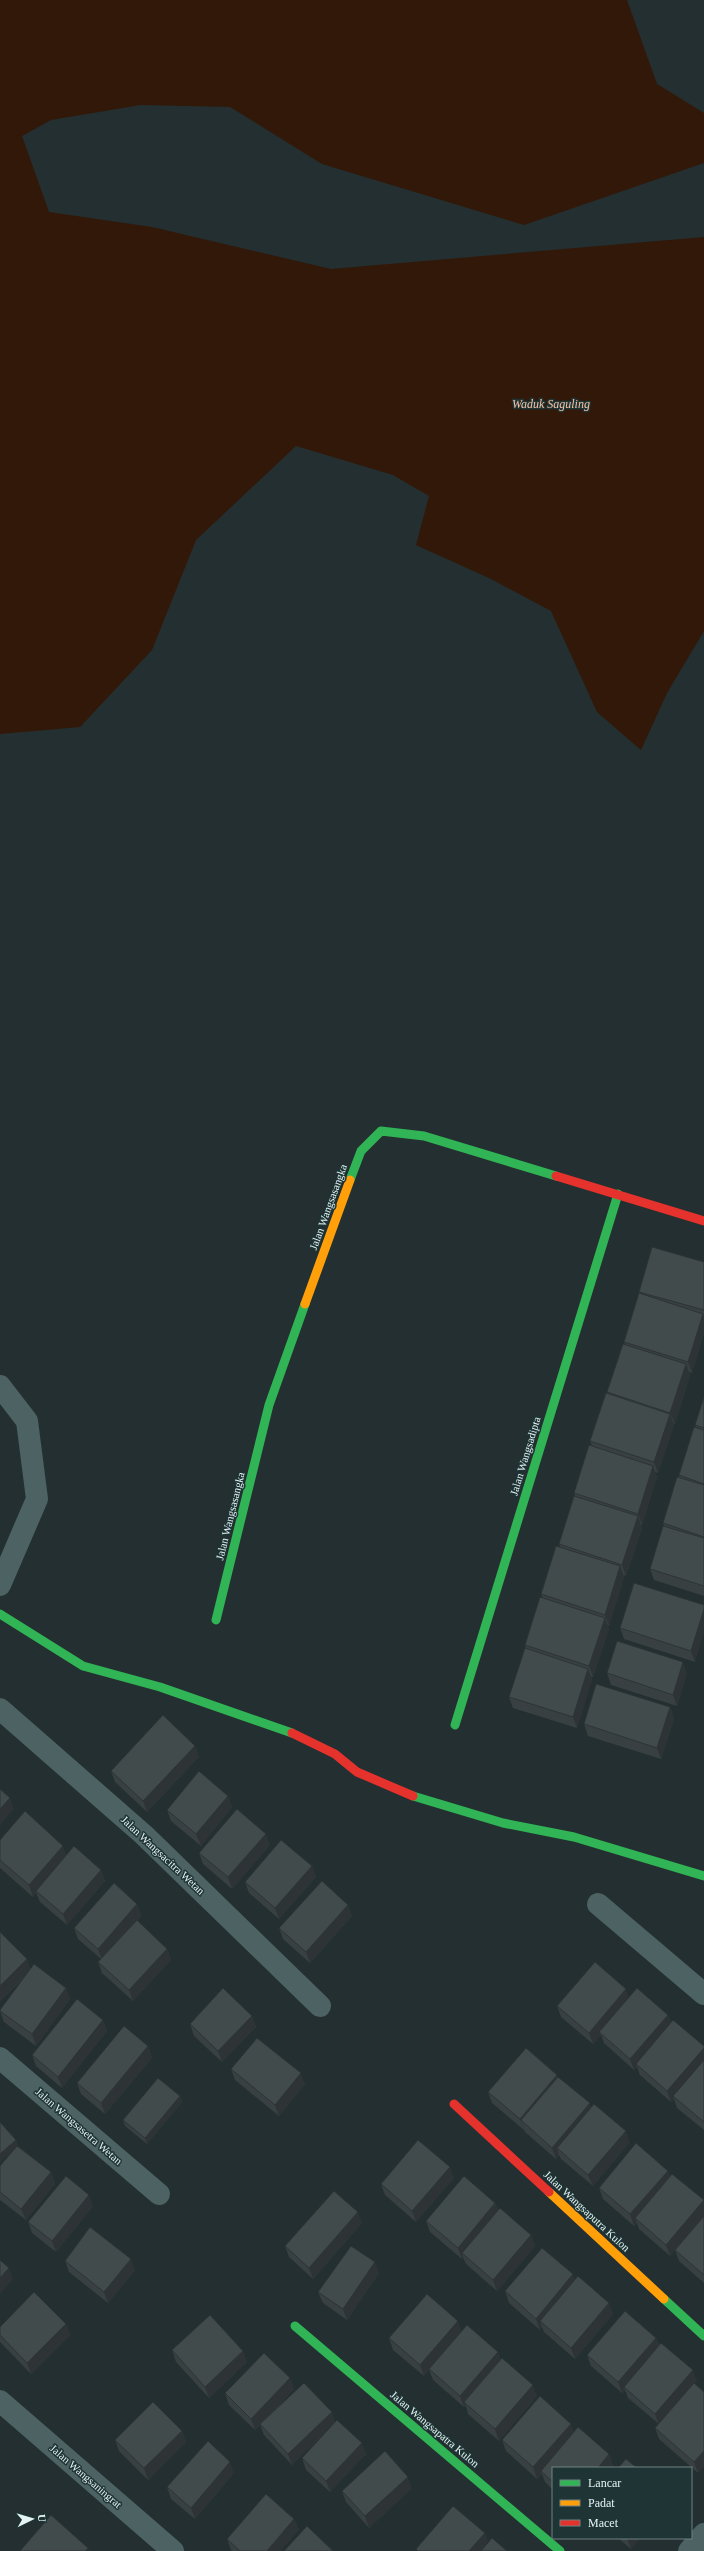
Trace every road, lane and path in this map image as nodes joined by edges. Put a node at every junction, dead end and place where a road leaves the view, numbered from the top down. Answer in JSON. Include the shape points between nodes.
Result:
{"nodes":[{"id":1,"x":618,"y":1194,"type":"junction"},
{"id":2,"x":704,"y":1221,"type":"edge"},
{"id":3,"x":0,"y":1386,"type":"edge"},
{"id":4,"x":0,"y":1585,"type":"edge"},
{"id":5,"x":0,"y":1614,"type":"edge"},
{"id":6,"x":216,"y":1620,"type":"dead end"},
{"id":7,"x":0,"y":1709,"type":"edge"},
{"id":8,"x":455,"y":1725,"type":"dead end"},
{"id":9,"x":704,"y":1876,"type":"edge"},
{"id":10,"x":598,"y":1904,"type":"dead end"},
{"id":11,"x":704,"y":1994,"type":"edge"},
{"id":12,"x":320,"y":2006,"type":"dead end"},
{"id":13,"x":0,"y":2058,"type":"edge"},
{"id":14,"x":454,"y":2104,"type":"dead end"},
{"id":15,"x":159,"y":2194,"type":"dead end"},
{"id":16,"x":295,"y":2326,"type":"dead end"},
{"id":17,"x":704,"y":2336,"type":"edge"},
{"id":18,"x":0,"y":2401,"type":"edge"},
{"id":19,"x":704,"y":2534,"type":"edge"},
{"id":20,"x":173,"y":2551,"type":"edge"},
{"id":21,"x":560,"y":2551,"type":"edge"},
{"id":22,"x":689,"y":2551,"type":"edge"}],
"edges":[{"from":1,"to":2,"type":"street","name":"Jalan Wangsasangka"},
{"from":1,"to":6,"type":"street","name":"Jalan Wangsasangka","via":[[424,1136],[381,1131],[361,1151],[269,1405]]},
{"from":1,"to":8,"type":"street","name":"Jalan Wangsadipta"},
{"from":3,"to":4,"type":"street","via":[[27,1421],[37,1499]]},
{"from":5,"to":9,"type":"street","via":[[83,1666],[160,1687],[275,1726],[335,1754],[357,1772],[375,1781],[427,1801],[503,1823],[574,1837]]},
{"from":7,"to":12,"type":"street","name":"Jalan Wangsacitra Wetan","via":[[144,1835]]},
{"from":10,"to":11,"type":"street"},
{"from":13,"to":15,"type":"street","name":"Jalan Wangsasetra Wetan"},
{"from":14,"to":17,"type":"street","name":"Jalan Wangsaputra Kulon"},
{"from":16,"to":21,"type":"street","name":"Jalan Wangsapatra Kulon"},
{"from":18,"to":20,"type":"street","name":"Jalan Wangsaningrat"},
{"from":19,"to":22,"type":"street"}]}
